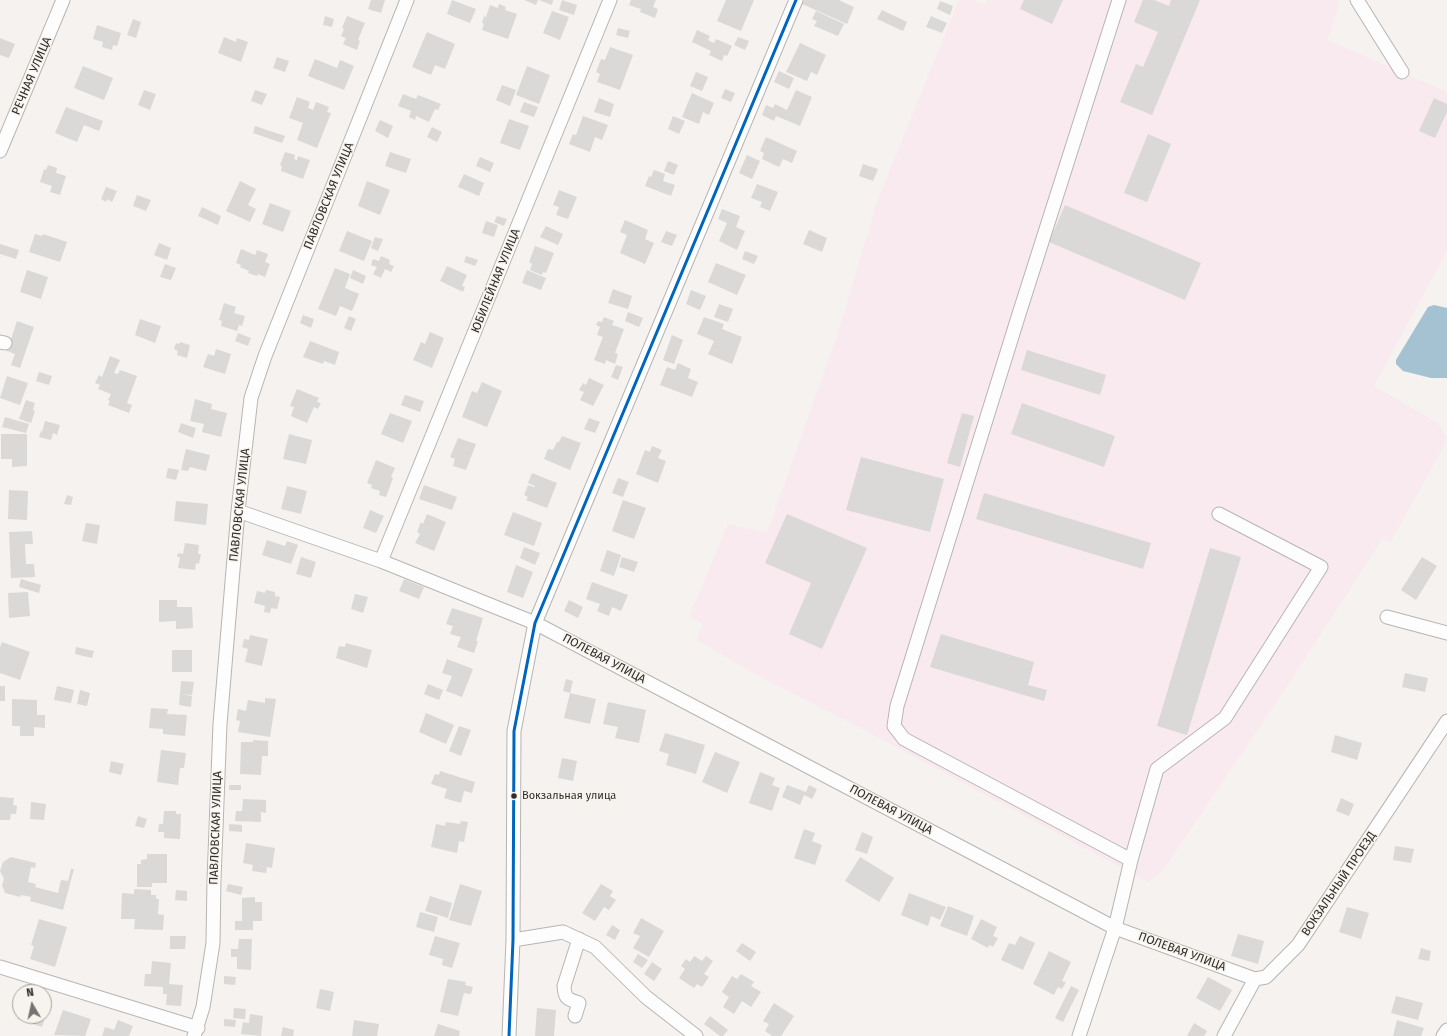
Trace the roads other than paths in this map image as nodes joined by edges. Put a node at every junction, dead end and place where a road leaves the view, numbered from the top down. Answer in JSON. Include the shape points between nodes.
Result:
{"nodes":[{"id":1,"x":63,"y":0,"type":"edge"},
{"id":2,"x":407,"y":0,"type":"edge"},
{"id":3,"x":610,"y":0,"type":"edge"},
{"id":4,"x":796,"y":0,"type":"edge"},
{"id":5,"x":1119,"y":0,"type":"edge"},
{"id":6,"x":1357,"y":0,"type":"edge"},
{"id":7,"x":1402,"y":72,"type":"dead end"},
{"id":8,"x":0,"y":151,"type":"edge"},
{"id":9,"x":238,"y":511,"type":"junction"},
{"id":10,"x":1219,"y":514,"type":"dead end"},
{"id":11,"x":381,"y":561,"type":"junction"},
{"id":12,"x":1387,"y":617,"type":"dead end"},
{"id":13,"x":535,"y":623,"type":"junction"},
{"id":14,"x":1447,"y":633,"type":"edge"},
{"id":15,"x":1447,"y":722,"type":"edge"},
{"id":16,"x":1131,"y":860,"type":"junction"},
{"id":17,"x":1115,"y":928,"type":"junction"},
{"id":18,"x":579,"y":939,"type":"junction"},
{"id":19,"x":513,"y":940,"type":"junction"},
{"id":20,"x":0,"y":967,"type":"edge"},
{"id":21,"x":1256,"y":979,"type":"junction"},
{"id":22,"x":575,"y":1016,"type":"dead end"},
{"id":23,"x":1447,"y":1030,"type":"edge"},
{"id":24,"x":196,"y":1032,"type":"edge"},
{"id":25,"x":509,"y":1036,"type":"edge"},
{"id":26,"x":696,"y":1036,"type":"edge"},
{"id":27,"x":1079,"y":1036,"type":"edge"},
{"id":28,"x":1224,"y":1036,"type":"edge"},
{"id":29,"x":1443,"y":1036,"type":"edge"}],
"edges":[{"from":1,"to":8,"type":"street","name":"РЕЧНАЯ УЛИЦА"},
{"from":2,"to":9,"type":"street","name":"ПАВЛОВСКАЯ УЛИЦА","via":[[265,356],[251,398]]},
{"from":3,"to":11,"type":"street","name":"ЮБИЛЕЙНАЯ УЛИЦА"},
{"from":4,"to":13,"type":"street"},
{"from":5,"to":16,"type":"street","via":[[899,698],[894,726],[904,739]]},
{"from":6,"to":7,"type":"street"},
{"from":9,"to":11,"type":"street","name":"ПОЛЕВАЯ УЛИЦА"},
{"from":9,"to":24,"type":"street","name":"ПАВЛОВСКАЯ УЛИЦА","via":[[220,724],[213,943],[203,1007]]},
{"from":10,"to":16,"type":"street","via":[[1321,567],[1225,718],[1157,769]]},
{"from":11,"to":13,"type":"street","name":"ПОЛЕВАЯ УЛИЦА"},
{"from":12,"to":14,"type":"street"},
{"from":13,"to":17,"type":"street","name":"ПОЛЕВАЯ УЛИЦА"},
{"from":13,"to":19,"type":"street","via":[[514,731]]},
{"from":15,"to":21,"type":"street","name":"ВОКЗАЛЬНЫЙ ПРОЕЗД","via":[[1298,945],[1266,977]]},
{"from":16,"to":17,"type":"street"},
{"from":17,"to":21,"type":"street","name":"ПОЛЕВАЯ УЛИЦА"},
{"from":17,"to":27,"type":"street"},
{"from":18,"to":19,"type":"street","via":[[563,932]]},
{"from":18,"to":22,"type":"street","via":[[564,986],[564,994],[568,1000],[579,1003]]},
{"from":18,"to":26,"type":"street","via":[[595,947],[646,997]]},
{"from":19,"to":25,"type":"street"},
{"from":20,"to":24,"type":"street"},
{"from":21,"to":28,"type":"street"},
{"from":23,"to":29,"type":"street"}]}
